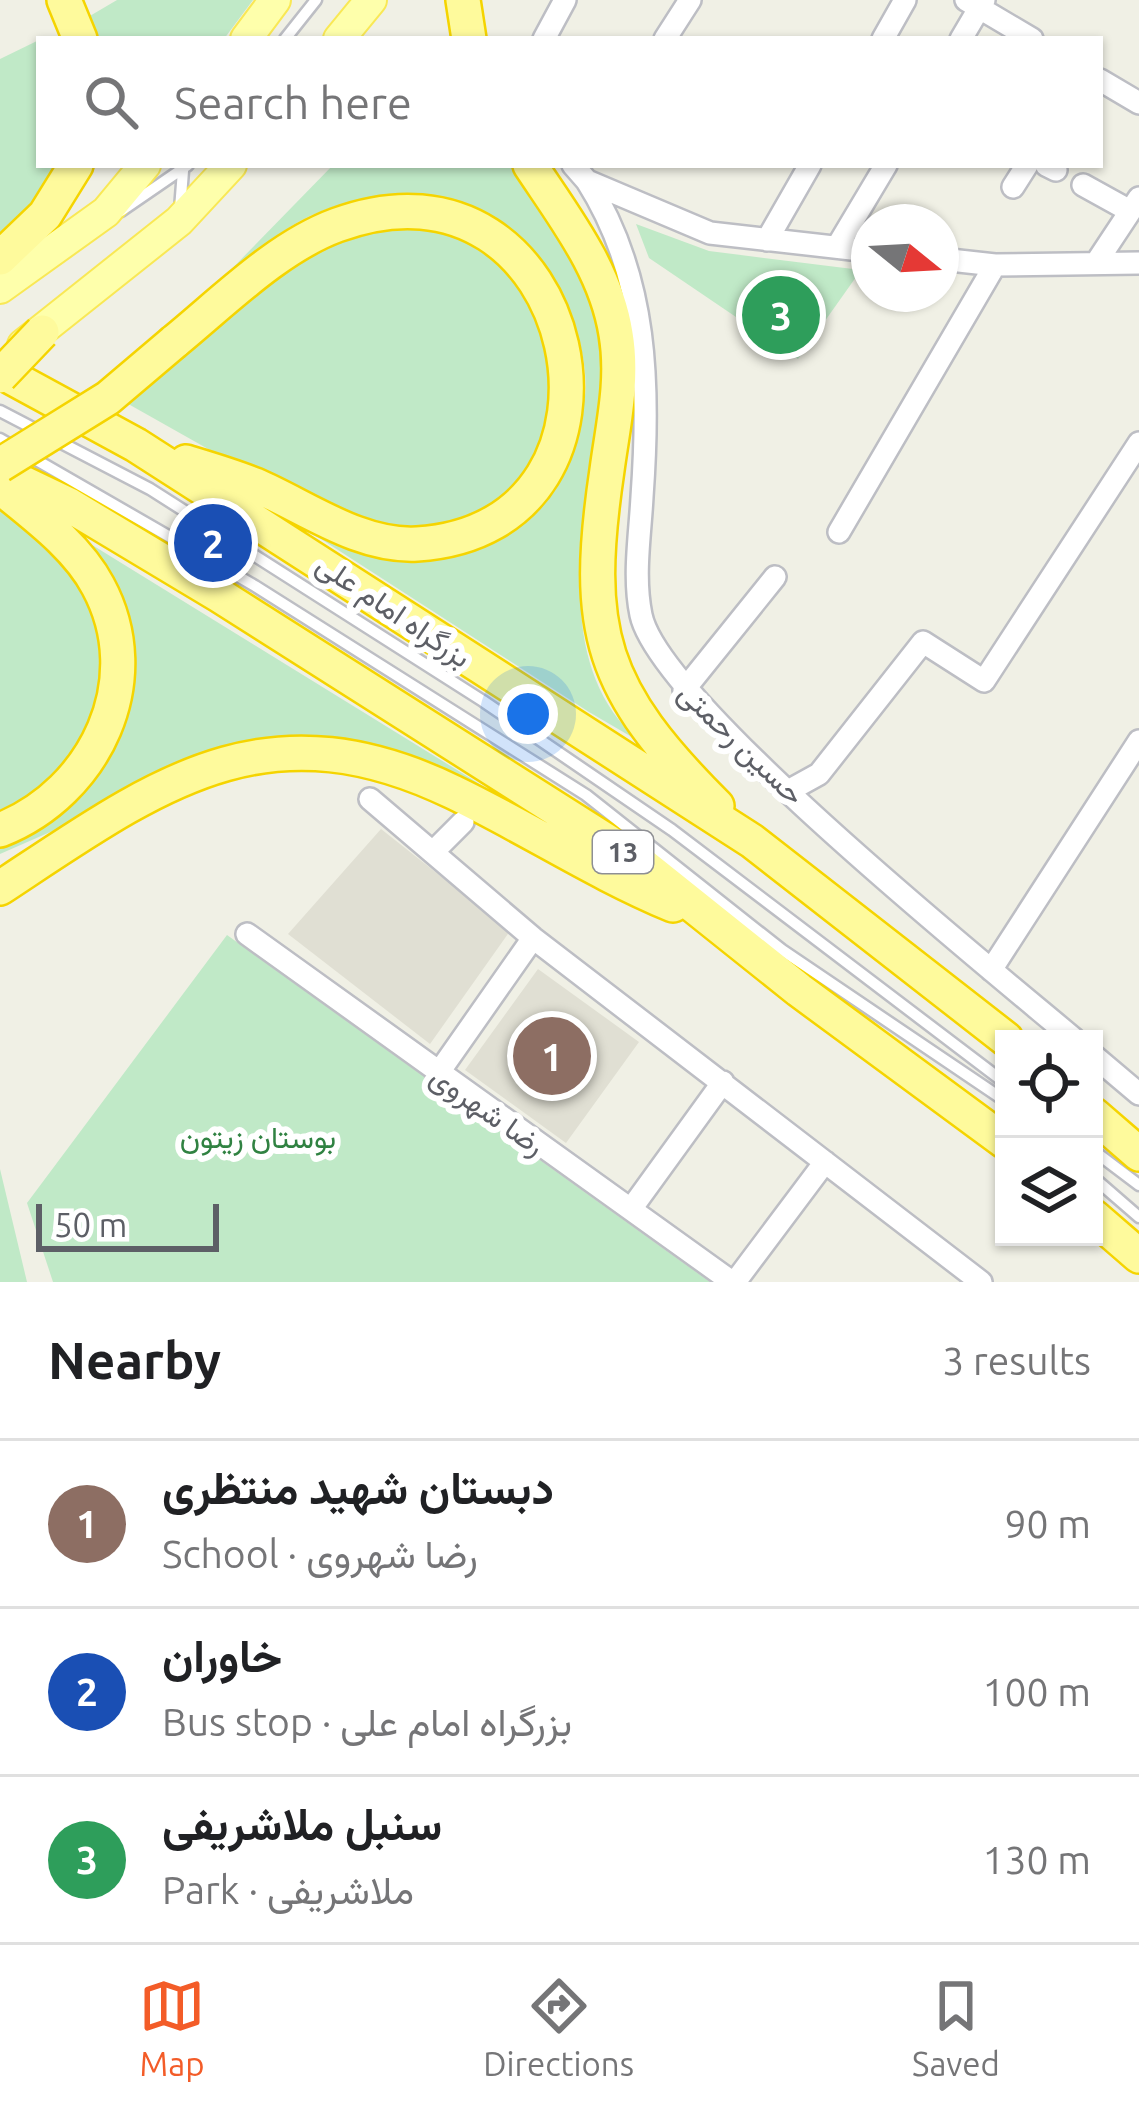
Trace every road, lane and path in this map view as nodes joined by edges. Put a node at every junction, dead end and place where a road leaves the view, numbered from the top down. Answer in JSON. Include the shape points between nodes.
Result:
{"nodes":[{"id":1,"x":64,"y":0,"type":"edge"},
{"id":2,"x":275,"y":0,"type":"edge"},
{"id":3,"x":316,"y":0,"type":"edge"},
{"id":4,"x":371,"y":0,"type":"edge"},
{"id":5,"x":463,"y":0,"type":"edge"},
{"id":6,"x":565,"y":0,"type":"edge"},
{"id":7,"x":690,"y":0,"type":"edge"},
{"id":8,"x":905,"y":0,"type":"edge"},
{"id":9,"x":976,"y":3,"type":"edge"},
{"id":10,"x":79,"y":36,"type":"edge"},
{"id":11,"x":248,"y":36,"type":"edge"},
{"id":12,"x":287,"y":36,"type":"edge"},
{"id":13,"x":341,"y":36,"type":"edge"},
{"id":14,"x":469,"y":36,"type":"edge"},
{"id":15,"x":546,"y":36,"type":"edge"},
{"id":16,"x":667,"y":36,"type":"edge"},
{"id":17,"x":885,"y":36,"type":"edge"},
{"id":18,"x":962,"y":36,"type":"edge"},
{"id":19,"x":1027,"y":36,"type":"edge"},
{"id":20,"x":1103,"y":82,"type":"edge"},
{"id":21,"x":1139,"y":103,"type":"edge"},
{"id":22,"x":74,"y":168,"type":"edge"},
{"id":23,"x":143,"y":168,"type":"edge"},
{"id":24,"x":185,"y":168,"type":"edge"},
{"id":25,"x":228,"y":168,"type":"edge"},
{"id":26,"x":532,"y":168,"type":"edge"},
{"id":27,"x":808,"y":168,"type":"edge"},
{"id":28,"x":884,"y":168,"type":"edge"},
{"id":29,"x":1025,"y":168,"type":"edge"},
{"id":30,"x":585,"y":170,"type":"edge"},
{"id":31,"x":1083,"y":184,"type":"dead end"},
{"id":32,"x":1013,"y":187,"type":"dead end"},
{"id":33,"x":1135,"y":205,"type":"edge"},
{"id":34,"x":178,"y":221,"type":"junction"},
{"id":35,"x":767,"y":240,"type":"junction"},
{"id":36,"x":837,"y":248,"type":"junction"},
{"id":37,"x":851,"y":249,"type":"edge"},
{"id":38,"x":12,"y":260,"type":"edge"},
{"id":39,"x":959,"y":261,"type":"edge"},
{"id":40,"x":1096,"y":263,"type":"junction"},
{"id":41,"x":1139,"y":263,"type":"edge"},
{"id":42,"x":995,"y":265,"type":"junction"},
{"id":43,"x":0,"y":288,"type":"edge"},
{"id":44,"x":42,"y":332,"type":"junction"},
{"id":45,"x":0,"y":361,"type":"edge"},
{"id":46,"x":0,"y":374,"type":"edge"},
{"id":47,"x":0,"y":411,"type":"edge"},
{"id":48,"x":0,"y":439,"type":"edge"},
{"id":49,"x":1139,"y":442,"type":"edge"},
{"id":50,"x":136,"y":445,"type":"junction"},
{"id":51,"x":0,"y":468,"type":"edge"},
{"id":52,"x":0,"y":487,"type":"edge"},
{"id":53,"x":839,"y":532,"type":"dead end"},
{"id":54,"x":775,"y":577,"type":"dead end"},
{"id":55,"x":684,"y":690,"type":"junction"},
{"id":56,"x":1139,"y":741,"type":"edge"},
{"id":57,"x":790,"y":790,"type":"junction"},
{"id":58,"x":370,"y":799,"type":"dead end"},
{"id":59,"x":463,"y":822,"type":"dead end"},
{"id":60,"x":0,"y":830,"type":"edge"},
{"id":61,"x":752,"y":841,"type":"junction"},
{"id":62,"x":61,"y":848,"type":"junction"},
{"id":63,"x":433,"y":852,"type":"junction"},
{"id":64,"x":0,"y":866,"type":"edge"},
{"id":65,"x":0,"y":888,"type":"edge"},
{"id":66,"x":704,"y":917,"type":"junction"},
{"id":67,"x":247,"y":934,"type":"dead end"},
{"id":68,"x":533,"y":938,"type":"junction"},
{"id":69,"x":992,"y":970,"type":"junction"},
{"id":70,"x":995,"y":1030,"type":"edge"},
{"id":71,"x":1063,"y":1030,"type":"edge"},
{"id":72,"x":1103,"y":1062,"type":"edge"},
{"id":73,"x":995,"y":1075,"type":"edge"},
{"id":74,"x":437,"y":1076,"type":"junction"},
{"id":75,"x":723,"y":1082,"type":"junction"},
{"id":76,"x":1136,"y":1085,"type":"edge"},
{"id":77,"x":995,"y":1094,"type":"edge"},
{"id":78,"x":1103,"y":1123,"type":"edge"},
{"id":79,"x":1000,"y":1138,"type":"edge"},
{"id":80,"x":1139,"y":1154,"type":"edge"},
{"id":81,"x":1103,"y":1158,"type":"edge"},
{"id":82,"x":825,"y":1162,"type":"junction"},
{"id":83,"x":1103,"y":1186,"type":"edge"},
{"id":84,"x":1139,"y":1186,"type":"edge"},
{"id":85,"x":631,"y":1209,"type":"junction"},
{"id":86,"x":1139,"y":1217,"type":"edge"},
{"id":87,"x":1103,"y":1225,"type":"edge"},
{"id":88,"x":1139,"y":1256,"type":"edge"},
{"id":89,"x":954,"y":1261,"type":"junction"},
{"id":90,"x":734,"y":1282,"type":"edge"},
{"id":91,"x":938,"y":1282,"type":"edge"},
{"id":92,"x":981,"y":1282,"type":"edge"}],
"edges":[{"from":1,"to":10,"type":"highway"},
{"from":2,"to":11,"type":"main road"},
{"from":3,"to":12,"type":"lane"},
{"from":4,"to":13,"type":"main road"},
{"from":5,"to":14,"type":"highway"},
{"from":6,"to":15,"type":"street"},
{"from":7,"to":16,"type":"street"},
{"from":8,"to":17,"type":"street"},
{"from":9,"to":18,"type":"street"},
{"from":9,"to":19,"type":"street"},
{"from":20,"to":21,"type":"street"},
{"from":22,"to":38,"type":"highway"},
{"from":23,"to":38,"type":"main road","via":[[106,212]]},
{"from":24,"to":34,"type":"lane"},
{"from":24,"to":38,"type":"lane"},
{"from":25,"to":34,"type":"main road"},
{"from":26,"to":61,"type":"highway","via":[[587,253],[616,336],[619,390],[597,542],[600,632],[611,667],[656,736]]},
{"from":27,"to":35,"type":"street"},
{"from":28,"to":36,"type":"street"},
{"from":29,"to":32,"type":"street"},
{"from":30,"to":35,"type":"street","via":[[710,233]]},
{"from":30,"to":55,"type":"street","name":"حسین رحمتی","via":[[616,226],[640,318],[641,616]]},
{"from":31,"to":33,"type":"street"},
{"from":33,"to":40,"type":"street"},
{"from":34,"to":44,"type":"main road"},
{"from":35,"to":36,"type":"street"},
{"from":36,"to":37,"type":"street"},
{"from":38,"to":43,"type":"main road"},
{"from":39,"to":42,"type":"street"},
{"from":40,"to":41,"type":"street"},
{"from":40,"to":42,"type":"street"},
{"from":42,"to":53,"type":"street"},
{"from":44,"to":45,"type":"main road","bridge":true},
{"from":44,"to":46,"type":"highway","bridge":true},
{"from":46,"to":50,"type":"highway","name":"بزرگراه امام علی","number":"13"},
{"from":47,"to":73,"type":"lane","via":[[150,489],[483,701],[672,830]]},
{"from":48,"to":77,"type":"lane","via":[[255,586],[586,795],[782,950]]},
{"from":49,"to":57,"type":"street","via":[[984,681],[923,642],[819,774]]},
{"from":50,"to":51,"type":"highway","bridge":true,"via":[[253,484],[357,534],[416,544],[452,537],[510,509],[550,458],[565,413],[564,336],[524,264],[487,236],[431,213],[370,214],[333,226],[241,287],[108,398]]},
{"from":50,"to":61,"type":"highway","name":"بزرگراه امام علی","number":"13"},
{"from":51,"to":66,"type":"highway","number":"13","via":[[344,671],[635,859]]},
{"from":52,"to":60,"type":"highway","via":[[80,560],[110,613],[118,650],[109,720],[83,770],[39,810]]},
{"from":54,"to":55,"type":"street"},
{"from":55,"to":57,"type":"street","name":"حسین رحمتی"},
{"from":56,"to":69,"type":"street"},
{"from":57,"to":69,"type":"street","name":"حسین رحمتی"},
{"from":58,"to":63,"type":"street"},
{"from":59,"to":63,"type":"street"},
{"from":61,"to":70,"type":"highway","name":"بزرگراه امام علی","number":"13"},
{"from":62,"to":64,"type":"main road"},
{"from":62,"to":65,"type":"highway"},
{"from":62,"to":66,"type":"highway","via":[[220,762],[274,752],[336,754],[452,791],[618,882]]},
{"from":63,"to":68,"type":"street"},
{"from":66,"to":79,"type":"highway","number":"13"},
{"from":67,"to":74,"type":"street","name":"رضا شهروی"},
{"from":68,"to":74,"type":"street"},
{"from":68,"to":75,"type":"street"},
{"from":69,"to":71,"type":"street","name":"حسین رحمتی"},
{"from":72,"to":76,"type":"street"},
{"from":74,"to":85,"type":"street","name":"رضا شهروی"},
{"from":75,"to":82,"type":"street"},
{"from":75,"to":85,"type":"street"},
{"from":78,"to":80,"type":"highway"},
{"from":81,"to":84,"type":"lane"},
{"from":82,"to":89,"type":"street"},
{"from":82,"to":90,"type":"street"},
{"from":83,"to":86,"type":"lane"},
{"from":85,"to":90,"type":"street","name":"رضا شهروی"},
{"from":87,"to":88,"type":"highway"},
{"from":89,"to":91,"type":"street"},
{"from":89,"to":92,"type":"street"}]}
